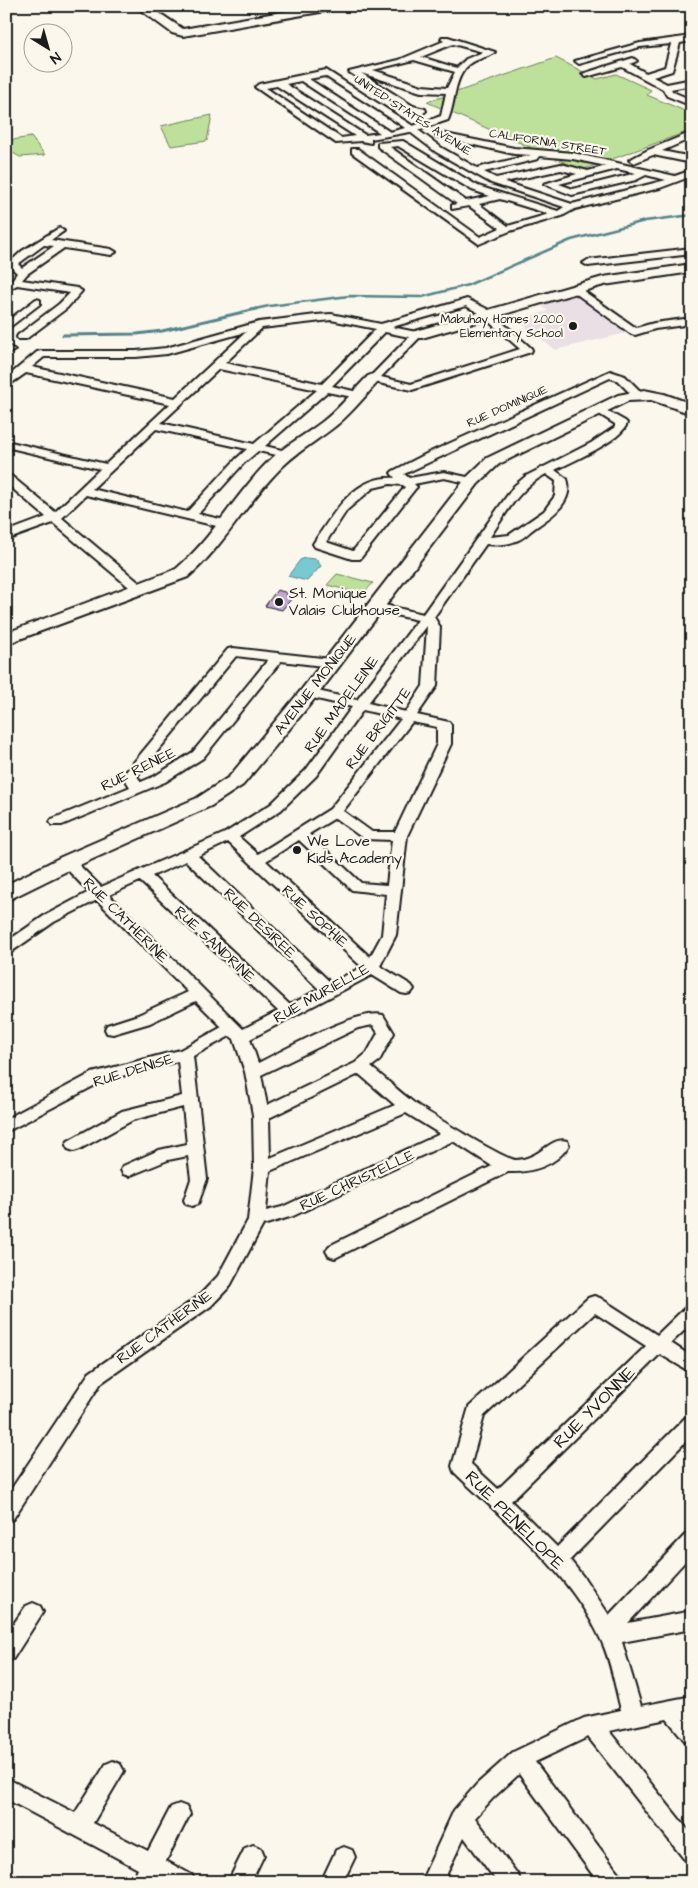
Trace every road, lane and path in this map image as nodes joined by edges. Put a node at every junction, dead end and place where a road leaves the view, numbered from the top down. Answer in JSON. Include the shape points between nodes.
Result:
{"nodes":[{"id":1,"x":141,"y":6,"type":"edge"},
{"id":2,"x":337,"y":6,"type":"edge"},
{"id":3,"x":692,"y":38,"type":"edge"},
{"id":4,"x":676,"y":41,"type":"junction"},
{"id":5,"x":445,"y":42,"type":"junction"},
{"id":6,"x":640,"y":45,"type":"junction"},
{"id":7,"x":426,"y":52,"type":"junction"},
{"id":8,"x":413,"y":57,"type":"junction"},
{"id":9,"x":479,"y":58,"type":"junction"},
{"id":10,"x":401,"y":62,"type":"junction"},
{"id":11,"x":466,"y":63,"type":"junction"},
{"id":12,"x":629,"y":64,"type":"junction"},
{"id":13,"x":382,"y":66,"type":"junction"},
{"id":14,"x":362,"y":70,"type":"junction"},
{"id":15,"x":460,"y":71,"type":"junction"},
{"id":16,"x":597,"y":71,"type":"junction"},
{"id":17,"x":398,"y":72,"type":"dead end"},
{"id":18,"x":438,"y":74,"type":"dead end"},
{"id":19,"x":586,"y":74,"type":"dead end"},
{"id":20,"x":646,"y":76,"type":"junction"},
{"id":21,"x":302,"y":78,"type":"junction"},
{"id":22,"x":692,"y":82,"type":"edge"},
{"id":23,"x":279,"y":83,"type":"junction"},
{"id":24,"x":453,"y":87,"type":"junction"},
{"id":25,"x":666,"y":87,"type":"junction"},
{"id":26,"x":422,"y":96,"type":"junction"},
{"id":27,"x":692,"y":97,"type":"edge"},
{"id":28,"x":681,"y":99,"type":"junction"},
{"id":29,"x":692,"y":103,"type":"edge"},
{"id":30,"x":401,"y":121,"type":"junction"},
{"id":31,"x":413,"y":131,"type":"junction"},
{"id":32,"x":439,"y":134,"type":"dead end"},
{"id":33,"x":388,"y":135,"type":"junction"},
{"id":34,"x":692,"y":135,"type":"edge"},
{"id":35,"x":364,"y":138,"type":"junction"},
{"id":36,"x":475,"y":143,"type":"junction"},
{"id":37,"x":378,"y":146,"type":"junction"},
{"id":38,"x":692,"y":146,"type":"edge"},
{"id":39,"x":505,"y":149,"type":"junction"},
{"id":40,"x":439,"y":150,"type":"junction"},
{"id":41,"x":651,"y":152,"type":"junction"},
{"id":42,"x":487,"y":153,"type":"dead end"},
{"id":43,"x":536,"y":153,"type":"junction"},
{"id":44,"x":668,"y":156,"type":"junction"},
{"id":45,"x":692,"y":160,"type":"edge"},
{"id":46,"x":618,"y":166,"type":"junction"},
{"id":47,"x":475,"y":170,"type":"junction"},
{"id":48,"x":645,"y":172,"type":"junction"},
{"id":49,"x":692,"y":172,"type":"edge"},
{"id":50,"x":590,"y":174,"type":"junction"},
{"id":51,"x":676,"y":179,"type":"junction"},
{"id":52,"x":494,"y":181,"type":"junction"},
{"id":53,"x":549,"y":184,"type":"junction"},
{"id":54,"x":522,"y":190,"type":"junction"},
{"id":55,"x":501,"y":196,"type":"junction"},
{"id":56,"x":468,"y":204,"type":"junction"},
{"id":57,"x":572,"y":207,"type":"junction"},
{"id":58,"x":439,"y":210,"type":"junction"},
{"id":59,"x":559,"y":214,"type":"junction"},
{"id":60,"x":507,"y":229,"type":"junction"},
{"id":61,"x":59,"y":231,"type":"dead end"},
{"id":62,"x":44,"y":242,"type":"junction"},
{"id":63,"x":62,"y":245,"type":"junction"},
{"id":64,"x":692,"y":251,"type":"edge"},
{"id":65,"x":95,"y":260,"type":"dead end"},
{"id":66,"x":692,"y":268,"type":"edge"},
{"id":67,"x":23,"y":272,"type":"junction"},
{"id":68,"x":603,"y":281,"type":"junction"},
{"id":69,"x":10,"y":285,"type":"edge"},
{"id":70,"x":575,"y":288,"type":"junction"},
{"id":71,"x":64,"y":306,"type":"junction"},
{"id":72,"x":487,"y":314,"type":"junction"},
{"id":73,"x":692,"y":321,"type":"edge"},
{"id":74,"x":259,"y":325,"type":"junction"},
{"id":75,"x":6,"y":327,"type":"edge"},
{"id":76,"x":383,"y":328,"type":"junction"},
{"id":77,"x":417,"y":335,"type":"junction"},
{"id":78,"x":22,"y":337,"type":"dead end"},
{"id":79,"x":217,"y":365,"type":"junction"},
{"id":80,"x":24,"y":369,"type":"junction"},
{"id":81,"x":373,"y":378,"type":"junction"},
{"id":82,"x":7,"y":382,"type":"edge"},
{"id":83,"x":326,"y":387,"type":"junction"},
{"id":84,"x":358,"y":394,"type":"junction"},
{"id":85,"x":637,"y":394,"type":"junction"},
{"id":86,"x":177,"y":402,"type":"junction"},
{"id":87,"x":692,"y":409,"type":"edge"},
{"id":88,"x":600,"y":410,"type":"junction"},
{"id":89,"x":153,"y":425,"type":"junction"},
{"id":90,"x":6,"y":444,"type":"edge"},
{"id":91,"x":255,"y":448,"type":"junction"},
{"id":92,"x":286,"y":454,"type":"junction"},
{"id":93,"x":108,"y":468,"type":"junction"},
{"id":94,"x":546,"y":470,"type":"junction"},
{"id":95,"x":6,"y":477,"type":"edge"},
{"id":96,"x":472,"y":481,"type":"junction"},
{"id":97,"x":406,"y":482,"type":"junction"},
{"id":98,"x":84,"y":491,"type":"junction"},
{"id":99,"x":190,"y":516,"type":"junction"},
{"id":100,"x":55,"y":518,"type":"junction"},
{"id":101,"x":225,"y":524,"type":"junction"},
{"id":102,"x":6,"y":536,"type":"edge"},
{"id":103,"x":483,"y":540,"type":"junction"},
{"id":104,"x":139,"y":589,"type":"junction"},
{"id":105,"x":376,"y":607,"type":"junction"},
{"id":106,"x":426,"y":618,"type":"junction"},
{"id":107,"x":6,"y":639,"type":"edge"},
{"id":108,"x":278,"y":656,"type":"junction"},
{"id":109,"x":331,"y":663,"type":"junction"},
{"id":110,"x":308,"y":693,"type":"junction"},
{"id":111,"x":360,"y":705,"type":"junction"},
{"id":112,"x":408,"y":717,"type":"junction"},
{"id":113,"x":138,"y":789,"type":"junction"},
{"id":114,"x":335,"y":812,"type":"junction"},
{"id":115,"x":57,"y":822,"type":"dead end"},
{"id":116,"x":300,"y":834,"type":"junction"},
{"id":117,"x":230,"y":836,"type":"junction"},
{"id":118,"x":400,"y":836,"type":"junction"},
{"id":119,"x":188,"y":855,"type":"junction"},
{"id":120,"x":256,"y":861,"type":"junction"},
{"id":121,"x":68,"y":862,"type":"junction"},
{"id":122,"x":142,"y":875,"type":"junction"},
{"id":123,"x":393,"y":890,"type":"junction"},
{"id":124,"x":100,"y":893,"type":"junction"},
{"id":125,"x":6,"y":894,"type":"edge"},
{"id":126,"x":6,"y":949,"type":"edge"},
{"id":127,"x":372,"y":968,"type":"junction"},
{"id":128,"x":406,"y":989,"type":"dead end"},
{"id":129,"x":330,"y":992,"type":"junction"},
{"id":130,"x":198,"y":994,"type":"junction"},
{"id":131,"x":288,"y":1012,"type":"junction"},
{"id":132,"x":113,"y":1029,"type":"dead end"},
{"id":133,"x":237,"y":1033,"type":"junction"},
{"id":134,"x":185,"y":1054,"type":"junction"},
{"id":135,"x":361,"y":1067,"type":"junction"},
{"id":136,"x":253,"y":1072,"type":"junction"},
{"id":137,"x":190,"y":1100,"type":"junction"},
{"id":138,"x":407,"y":1106,"type":"junction"},
{"id":139,"x":261,"y":1115,"type":"junction"},
{"id":140,"x":6,"y":1126,"type":"edge"},
{"id":141,"x":454,"y":1134,"type":"junction"},
{"id":142,"x":74,"y":1145,"type":"dead end"},
{"id":143,"x":561,"y":1145,"type":"dead end"},
{"id":144,"x":196,"y":1149,"type":"junction"},
{"id":145,"x":506,"y":1166,"type":"junction"},
{"id":146,"x":262,"y":1168,"type":"junction"},
{"id":147,"x":129,"y":1170,"type":"dead end"},
{"id":148,"x":192,"y":1200,"type":"dead end"},
{"id":149,"x":258,"y":1220,"type":"junction"},
{"id":150,"x":335,"y":1251,"type":"dead end"},
{"id":151,"x":692,"y":1312,"type":"edge"},
{"id":152,"x":658,"y":1344,"type":"junction"},
{"id":153,"x":692,"y":1366,"type":"edge"},
{"id":154,"x":692,"y":1423,"type":"edge"},
{"id":155,"x":497,"y":1502,"type":"junction"},
{"id":156,"x":6,"y":1513,"type":"edge"},
{"id":157,"x":692,"y":1541,"type":"edge"},
{"id":158,"x":557,"y":1560,"type":"junction"},
{"id":159,"x":33,"y":1612,"type":"dead end"},
{"id":160,"x":692,"y":1620,"type":"edge"},
{"id":161,"x":608,"y":1633,"type":"junction"},
{"id":162,"x":6,"y":1653,"type":"edge"},
{"id":163,"x":692,"y":1705,"type":"edge"},
{"id":164,"x":670,"y":1709,"type":"junction"},
{"id":165,"x":634,"y":1716,"type":"junction"},
{"id":166,"x":591,"y":1726,"type":"junction"},
{"id":167,"x":692,"y":1734,"type":"edge"},
{"id":168,"x":520,"y":1759,"type":"junction"},
{"id":169,"x":113,"y":1771,"type":"dead end"},
{"id":170,"x":6,"y":1788,"type":"edge"},
{"id":171,"x":179,"y":1814,"type":"dead end"},
{"id":172,"x":462,"y":1818,"type":"junction"},
{"id":173,"x":79,"y":1826,"type":"junction"},
{"id":174,"x":692,"y":1852,"type":"edge"},
{"id":175,"x":253,"y":1855,"type":"dead end"},
{"id":176,"x":344,"y":1857,"type":"dead end"},
{"id":177,"x":148,"y":1873,"type":"edge"},
{"id":178,"x":184,"y":1882,"type":"edge"},
{"id":179,"x":238,"y":1882,"type":"edge"},
{"id":180,"x":332,"y":1882,"type":"edge"},
{"id":181,"x":432,"y":1882,"type":"edge"},
{"id":182,"x":510,"y":1882,"type":"edge"},
{"id":183,"x":612,"y":1882,"type":"edge"}],
"edges":[{"from":1,"to":2,"type":"street","via":[[183,33]]},
{"from":3,"to":4,"type":"street"},
{"from":4,"to":6,"type":"street"},
{"from":4,"to":20,"type":"street","via":[[669,69]]},
{"from":5,"to":7,"type":"street"},
{"from":5,"to":9,"type":"street"},
{"from":5,"to":9,"type":"street","via":[[491,52]]},
{"from":6,"to":12,"type":"street"},
{"from":6,"to":16,"type":"street","via":[[579,61]]},
{"from":7,"to":8,"type":"street"},
{"from":7,"to":11,"type":"street"},
{"from":8,"to":10,"type":"street"},
{"from":8,"to":15,"type":"street"},
{"from":9,"to":11,"type":"street"},
{"from":10,"to":13,"type":"street"},
{"from":10,"to":18,"type":"street"},
{"from":11,"to":15,"type":"street"},
{"from":12,"to":16,"type":"street"},
{"from":12,"to":20,"type":"street"},
{"from":13,"to":14,"type":"street"},
{"from":13,"to":17,"type":"street"},
{"from":14,"to":26,"type":"street"},
{"from":14,"to":26,"type":"street","via":[[349,70],[410,108]]},
{"from":15,"to":24,"type":"street"},
{"from":16,"to":19,"type":"street"},
{"from":20,"to":25,"type":"street"},
{"from":21,"to":23,"type":"street"},
{"from":21,"to":30,"type":"street","name":"UNITED STATES AVENUE","via":[[326,73]]},
{"from":21,"to":33,"type":"street"},
{"from":22,"to":25,"type":"street"},
{"from":23,"to":35,"type":"street"},
{"from":23,"to":35,"type":"street","via":[[258,87],[339,142]]},
{"from":24,"to":26,"type":"street"},
{"from":24,"to":31,"type":"street","via":[[445,118]]},
{"from":25,"to":28,"type":"street","via":[[670,94]]},
{"from":26,"to":30,"type":"street","via":[[417,116]]},
{"from":27,"to":28,"type":"street"},
{"from":28,"to":29,"type":"street"},
{"from":30,"to":31,"type":"street","name":"UNITED STATES AVENUE"},
{"from":31,"to":33,"type":"street"},
{"from":31,"to":40,"type":"street","name":"UNITED STATES AVENUE"},
{"from":32,"to":36,"type":"street","name":"CALIFORNIA STREET"},
{"from":33,"to":35,"type":"street"},
{"from":34,"to":41,"type":"street"},
{"from":35,"to":37,"type":"street"},
{"from":36,"to":39,"type":"street","name":"CALIFORNIA STREET"},
{"from":36,"to":40,"type":"street","name":"CALIFORNIA STREET"},
{"from":37,"to":55,"type":"street","via":[[400,143],[475,188]]},
{"from":37,"to":56,"type":"street"},
{"from":37,"to":58,"type":"street","via":[[355,151]]},
{"from":38,"to":44,"type":"street"},
{"from":39,"to":42,"type":"street"},
{"from":39,"to":43,"type":"street","name":"CALIFORNIA STREET"},
{"from":40,"to":47,"type":"street","name":"UNITED STATES AVENUE"},
{"from":41,"to":44,"type":"street"},
{"from":41,"to":49,"type":"street","via":[[634,160]]},
{"from":43,"to":46,"type":"street","name":"CALIFORNIA STREET","via":[[573,156]]},
{"from":43,"to":47,"type":"street","via":[[535,158]]},
{"from":44,"to":45,"type":"street"},
{"from":46,"to":48,"type":"street","name":"CALIFORNIA STREET"},
{"from":46,"to":50,"type":"street"},
{"from":47,"to":52,"type":"street","name":"UNITED STATES AVENUE"},
{"from":48,"to":51,"type":"street","name":"CALIFORNIA STREET"},
{"from":48,"to":53,"type":"street","via":[[633,178],[572,192]]},
{"from":49,"to":51,"type":"street"},
{"from":50,"to":52,"type":"street","via":[[561,167]]},
{"from":50,"to":53,"type":"street"},
{"from":51,"to":57,"type":"street"},
{"from":52,"to":54,"type":"street","name":"UNITED STATES AVENUE"},
{"from":53,"to":54,"type":"street"},
{"from":54,"to":57,"type":"street","name":"UNITED STATES AVENUE"},
{"from":55,"to":56,"type":"street"},
{"from":55,"to":59,"type":"street"},
{"from":56,"to":58,"type":"street"},
{"from":56,"to":60,"type":"street"},
{"from":57,"to":59,"type":"street"},
{"from":58,"to":60,"type":"street","via":[[478,241]]},
{"from":59,"to":60,"type":"street"},
{"from":61,"to":62,"type":"street"},
{"from":62,"to":63,"type":"street"},
{"from":62,"to":67,"type":"street","via":[[13,264]]},
{"from":63,"to":65,"type":"street","via":[[114,251]]},
{"from":63,"to":67,"type":"street"},
{"from":64,"to":68,"type":"street","via":[[588,263]]},
{"from":66,"to":68,"type":"street"},
{"from":67,"to":69,"type":"street"},
{"from":68,"to":70,"type":"street"},
{"from":69,"to":71,"type":"street","via":[[77,291]]},
{"from":70,"to":72,"type":"street"},
{"from":70,"to":73,"type":"street","via":[[635,332]]},
{"from":71,"to":75,"type":"street","via":[[31,302]]},
{"from":71,"to":78,"type":"street"},
{"from":72,"to":76,"type":"street","via":[[467,302]]},
{"from":72,"to":77,"type":"street"},
{"from":72,"to":81,"type":"street","via":[[527,350],[412,387]]},
{"from":74,"to":76,"type":"street","via":[[331,317]]},
{"from":74,"to":79,"type":"street"},
{"from":74,"to":80,"type":"street","via":[[167,351],[41,354]]},
{"from":76,"to":77,"type":"street"},
{"from":76,"to":83,"type":"street"},
{"from":77,"to":81,"type":"street"},
{"from":79,"to":83,"type":"street"},
{"from":79,"to":86,"type":"street"},
{"from":80,"to":82,"type":"street"},
{"from":80,"to":86,"type":"street"},
{"from":81,"to":84,"type":"street"},
{"from":83,"to":84,"type":"street"},
{"from":83,"to":91,"type":"street"},
{"from":84,"to":92,"type":"street","via":[[329,424]]},
{"from":85,"to":87,"type":"street","via":[[652,395]]},
{"from":85,"to":88,"type":"street","name":"AVENUE MONIQUE"},
{"from":85,"to":97,"type":"street","name":"RUE DOMINIQUE","via":[[621,378],[610,374],[397,473]]},
{"from":86,"to":89,"type":"street"},
{"from":88,"to":94,"type":"street","name":"RUE MADELEINE","via":[[621,423],[620,428]]},
{"from":88,"to":96,"type":"street","name":"AVENUE MONIQUE","via":[[493,461]]},
{"from":89,"to":91,"type":"street"},
{"from":89,"to":93,"type":"street"},
{"from":90,"to":93,"type":"street"},
{"from":91,"to":92,"type":"street"},
{"from":91,"to":99,"type":"street"},
{"from":92,"to":101,"type":"street"},
{"from":93,"to":98,"type":"street"},
{"from":94,"to":103,"type":"street","name":"RUE MADELEINE","via":[[518,488]]},
{"from":94,"to":103,"type":"street","via":[[562,480],[561,497],[550,512],[513,538]]},
{"from":95,"to":100,"type":"street"},
{"from":96,"to":97,"type":"street","via":[[444,475]]},
{"from":96,"to":105,"type":"street","name":"AVENUE MONIQUE"},
{"from":97,"to":97,"type":"street","via":[[369,485],[343,508],[319,544],[356,556],[411,487]]},
{"from":98,"to":99,"type":"street"},
{"from":98,"to":100,"type":"street"},
{"from":99,"to":101,"type":"street"},
{"from":100,"to":102,"type":"street"},
{"from":100,"to":104,"type":"street"},
{"from":101,"to":104,"type":"street","via":[[193,565],[182,573]]},
{"from":103,"to":106,"type":"street","name":"RUE MADELEINE"},
{"from":104,"to":107,"type":"street"},
{"from":105,"to":106,"type":"street"},
{"from":105,"to":109,"type":"street","name":"AVENUE MONIQUE"},
{"from":106,"to":111,"type":"street","name":"RUE MADELEINE"},
{"from":106,"to":112,"type":"street","name":"RUE BRIGITTE","via":[[434,627],[430,686]]},
{"from":108,"to":109,"type":"street"},
{"from":108,"to":113,"type":"street","name":"RUE RENEE","via":[[198,756]]},
{"from":108,"to":113,"type":"street","via":[[233,652],[130,776]]},
{"from":109,"to":110,"type":"street","name":"AVENUE MONIQUE"},
{"from":110,"to":111,"type":"street","name":"RUE MURIELLE"},
{"from":110,"to":121,"type":"street","name":"AVENUE MONIQUE","via":[[236,781],[189,809]]},
{"from":111,"to":112,"type":"street","name":"RUE MURIELLE"},
{"from":111,"to":117,"type":"street","name":"RUE MADELEINE","via":[[311,773],[276,807]]},
{"from":112,"to":114,"type":"street","name":"RUE BRIGITTE"},
{"from":112,"to":118,"type":"street","name":"RUE MURIELLE","via":[[444,725],[444,744]]},
{"from":113,"to":115,"type":"street","name":"RUE RENEE"},
{"from":114,"to":116,"type":"street","name":"RUE BRIGITTE"},
{"from":114,"to":118,"type":"street","via":[[369,836]]},
{"from":116,"to":120,"type":"street","name":"RUE BRIGITTE"},
{"from":116,"to":123,"type":"street","via":[[356,887]]},
{"from":117,"to":119,"type":"street","name":"RUE MADELEINE"},
{"from":117,"to":120,"type":"street","name":"RUE SOPHIE"},
{"from":118,"to":123,"type":"street","name":"RUE MURIELLE"},
{"from":119,"to":122,"type":"street","name":"RUE MADELEINE"},
{"from":119,"to":129,"type":"street","name":"RUE DESIREE"},
{"from":120,"to":127,"type":"street","name":"RUE SOPHIE"},
{"from":121,"to":124,"type":"street","name":"RUE CATHERINE"},
{"from":121,"to":125,"type":"street","name":"AVENUE MONIQUE"},
{"from":122,"to":124,"type":"street","name":"RUE MADELEINE"},
{"from":122,"to":131,"type":"street","name":"RUE SANDRINE"},
{"from":123,"to":127,"type":"street","name":"RUE MURIELLE","via":[[388,935]]},
{"from":124,"to":126,"type":"street","name":"RUE MADELEINE","via":[[49,919]]},
{"from":124,"to":130,"type":"street","name":"RUE CATHERINE"},
{"from":127,"to":128,"type":"street","name":"RUE SOPHIE"},
{"from":127,"to":129,"type":"street","name":"RUE MURIELLE"},
{"from":129,"to":131,"type":"street","name":"RUE MURIELLE"},
{"from":130,"to":132,"type":"street","via":[[144,1019]]},
{"from":130,"to":133,"type":"street","name":"RUE CATHERINE"},
{"from":131,"to":133,"type":"street","name":"RUE MURIELLE"},
{"from":133,"to":134,"type":"street","name":"RUE DENISE"},
{"from":133,"to":136,"type":"street","name":"RUE CATHERINE"},
{"from":134,"to":137,"type":"street"},
{"from":134,"to":140,"type":"street","name":"RUE DENISE","via":[[98,1078]]},
{"from":135,"to":136,"type":"street","via":[[373,1057],[386,1033],[377,1019],[354,1024]]},
{"from":135,"to":138,"type":"street"},
{"from":135,"to":139,"type":"street"},
{"from":136,"to":139,"type":"street","name":"RUE CATHERINE"},
{"from":137,"to":142,"type":"street","via":[[128,1115]]},
{"from":137,"to":144,"type":"street"},
{"from":138,"to":141,"type":"street"},
{"from":138,"to":146,"type":"street"},
{"from":139,"to":146,"type":"street","name":"RUE CATHERINE"},
{"from":141,"to":145,"type":"street"},
{"from":141,"to":149,"type":"street","name":"RUE CHRISTELLE","via":[[287,1212]]},
{"from":143,"to":145,"type":"street","via":[[542,1161],[528,1167]]},
{"from":144,"to":147,"type":"street","via":[[165,1154]]},
{"from":144,"to":148,"type":"street","via":[[199,1179]]},
{"from":145,"to":150,"type":"street"},
{"from":146,"to":149,"type":"street","name":"RUE CATHERINE"},
{"from":149,"to":156,"type":"street","name":"RUE CATHERINE","via":[[224,1281],[205,1301],[95,1378]]},
{"from":151,"to":152,"type":"street","name":"RUE YVONNE"},
{"from":152,"to":153,"type":"street"},
{"from":152,"to":155,"type":"street","name":"RUE YVONNE"},
{"from":152,"to":155,"type":"street","name":"RUE PENELOPE","via":[[594,1303],[476,1412],[461,1466]]},
{"from":154,"to":158,"type":"street"},
{"from":155,"to":158,"type":"street","name":"RUE PENELOPE"},
{"from":157,"to":161,"type":"street"},
{"from":158,"to":161,"type":"street","name":"RUE PENELOPE","via":[[594,1607]]},
{"from":159,"to":162,"type":"street"},
{"from":160,"to":161,"type":"street"},
{"from":161,"to":165,"type":"street","name":"RUE PENELOPE"},
{"from":163,"to":164,"type":"street"},
{"from":164,"to":165,"type":"street"},
{"from":164,"to":167,"type":"street"},
{"from":165,"to":166,"type":"street"},
{"from":166,"to":168,"type":"street"},
{"from":166,"to":174,"type":"street"},
{"from":168,"to":172,"type":"street","via":[[485,1791]]},
{"from":168,"to":183,"type":"street"},
{"from":169,"to":173,"type":"street"},
{"from":170,"to":173,"type":"street"},
{"from":171,"to":177,"type":"street"},
{"from":172,"to":181,"type":"street"},
{"from":172,"to":182,"type":"street"},
{"from":173,"to":177,"type":"street"},
{"from":175,"to":179,"type":"street"},
{"from":176,"to":180,"type":"street"},
{"from":177,"to":178,"type":"street"}]}
